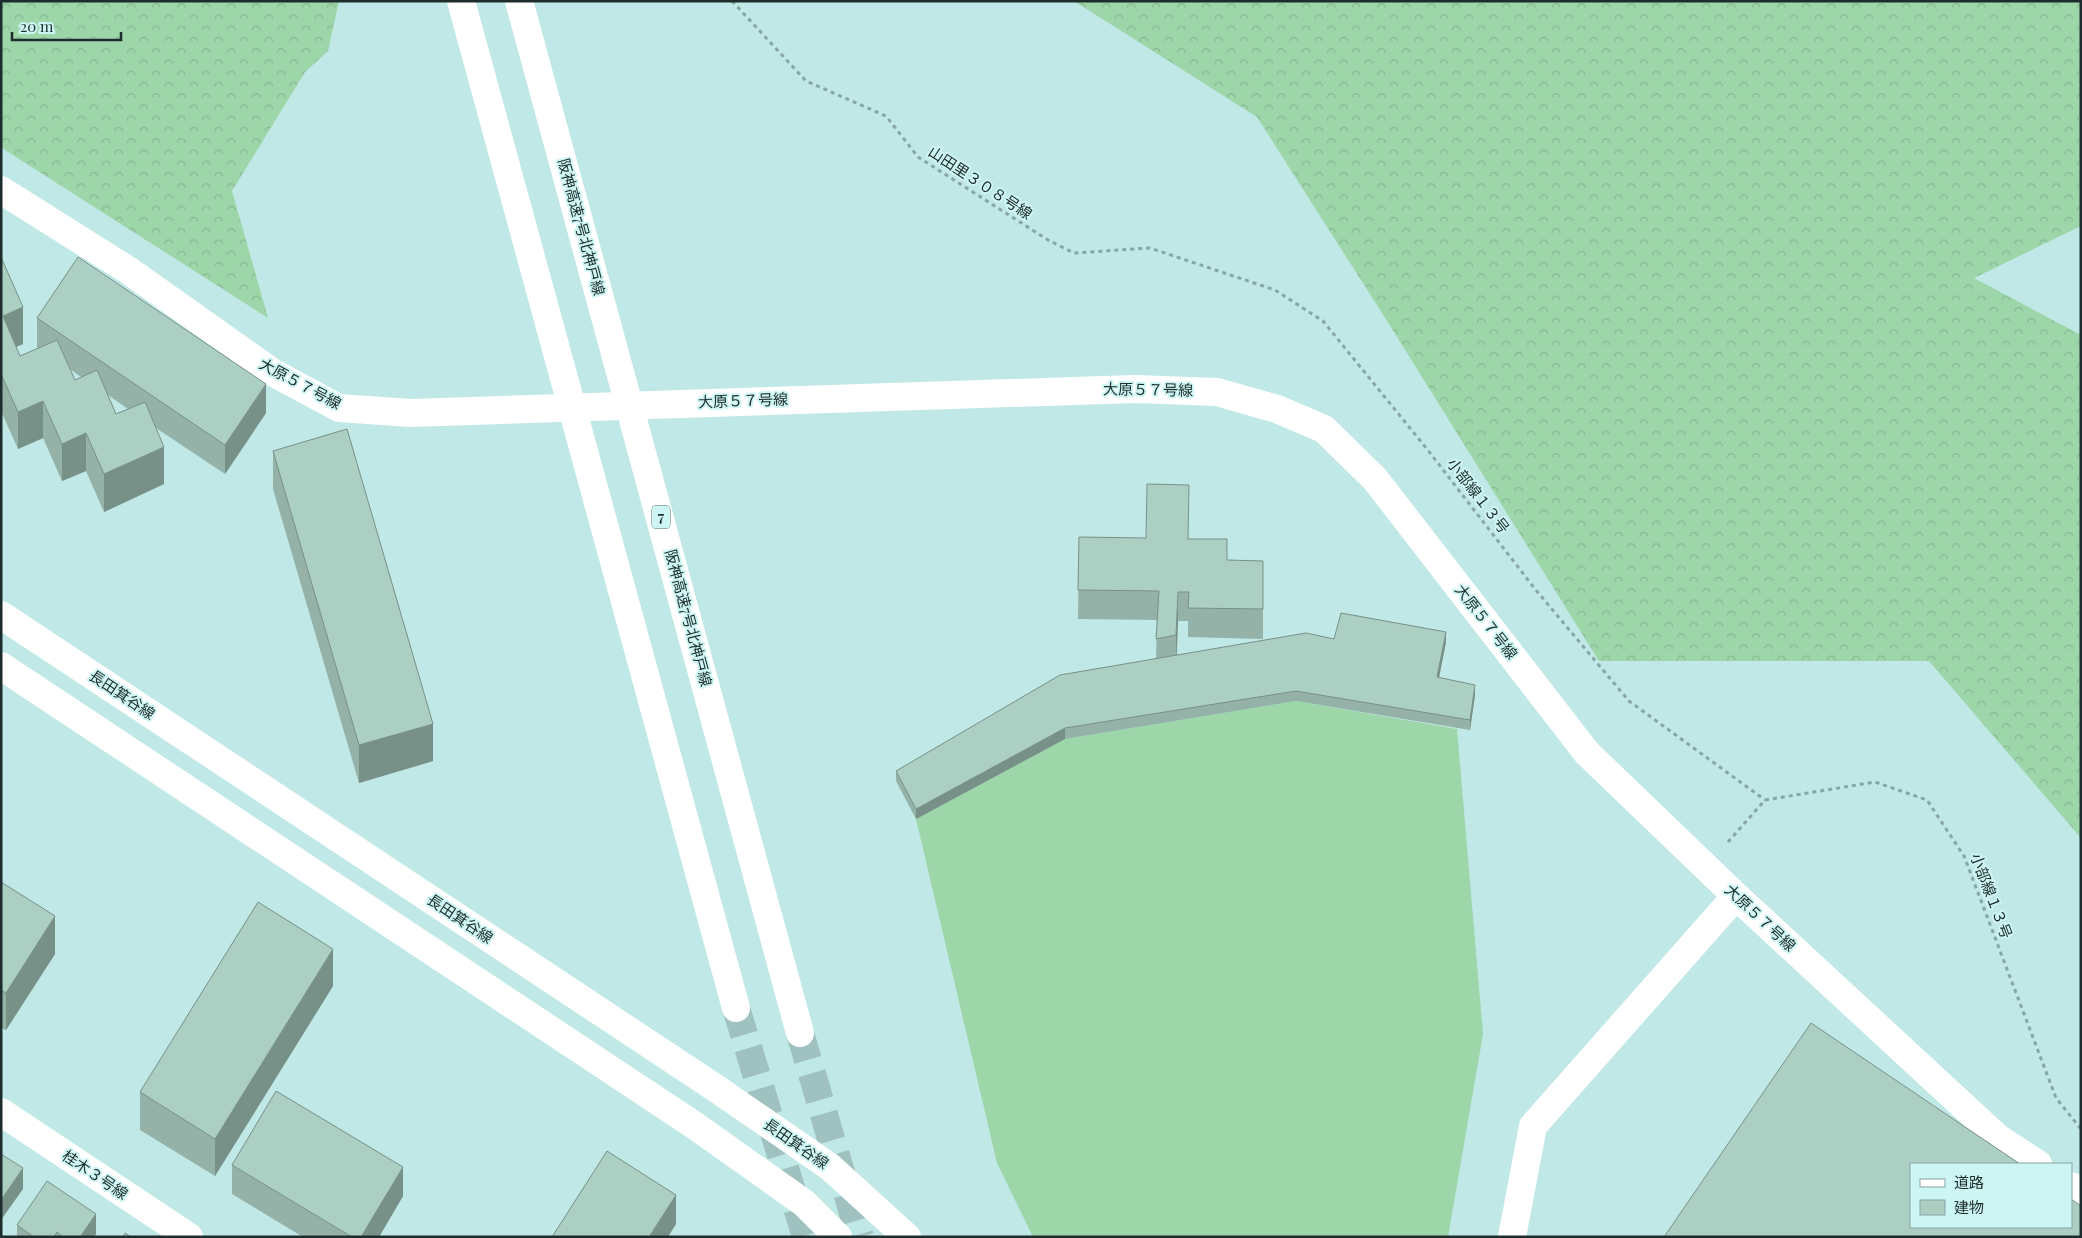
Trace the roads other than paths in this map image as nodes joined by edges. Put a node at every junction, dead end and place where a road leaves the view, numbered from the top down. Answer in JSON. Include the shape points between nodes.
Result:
{"nodes":[{"id":1,"x":461,"y":1,"type":"edge"},
{"id":2,"x":519,"y":1,"type":"edge"},
{"id":3,"x":1,"y":190,"type":"edge"},
{"id":4,"x":1,"y":615,"type":"edge"},
{"id":5,"x":1,"y":666,"type":"edge"},
{"id":6,"x":1736,"y":896,"type":"junction"},
{"id":7,"x":736,"y":1008,"type":"tunnel mouth"},
{"id":8,"x":800,"y":1033,"type":"tunnel mouth"},
{"id":9,"x":1,"y":1112,"type":"edge"},
{"id":10,"x":2036,"y":1163,"type":"edge"},
{"id":11,"x":189,"y":1237,"type":"edge"},
{"id":12,"x":838,"y":1237,"type":"edge"},
{"id":13,"x":907,"y":1237,"type":"edge"},
{"id":14,"x":1512,"y":1237,"type":"edge"}],
"edges":[{"from":1,"to":7,"type":"main road"},
{"from":2,"to":8,"type":"main road","name":"阪神高速7号北神戸線","number":"7"},
{"from":3,"to":6,"type":"main road","name":"大原５７号線","via":[[128,270],[272,372],[340,408],[411,413],[1134,389],[1217,392],[1277,408],[1324,429],[1375,479],[1587,753]]},
{"from":4,"to":13,"type":"main road","name":"長田箕谷線","via":[[822,1161]]},
{"from":5,"to":12,"type":"main road","via":[[694,1125],[804,1203]]},
{"from":6,"to":10,"type":"main road","name":"大原５７号線","via":[[1998,1138]]},
{"from":6,"to":14,"type":"main road","via":[[1533,1126]]},
{"from":9,"to":11,"type":"main road","name":"桂木３号線"}]}
